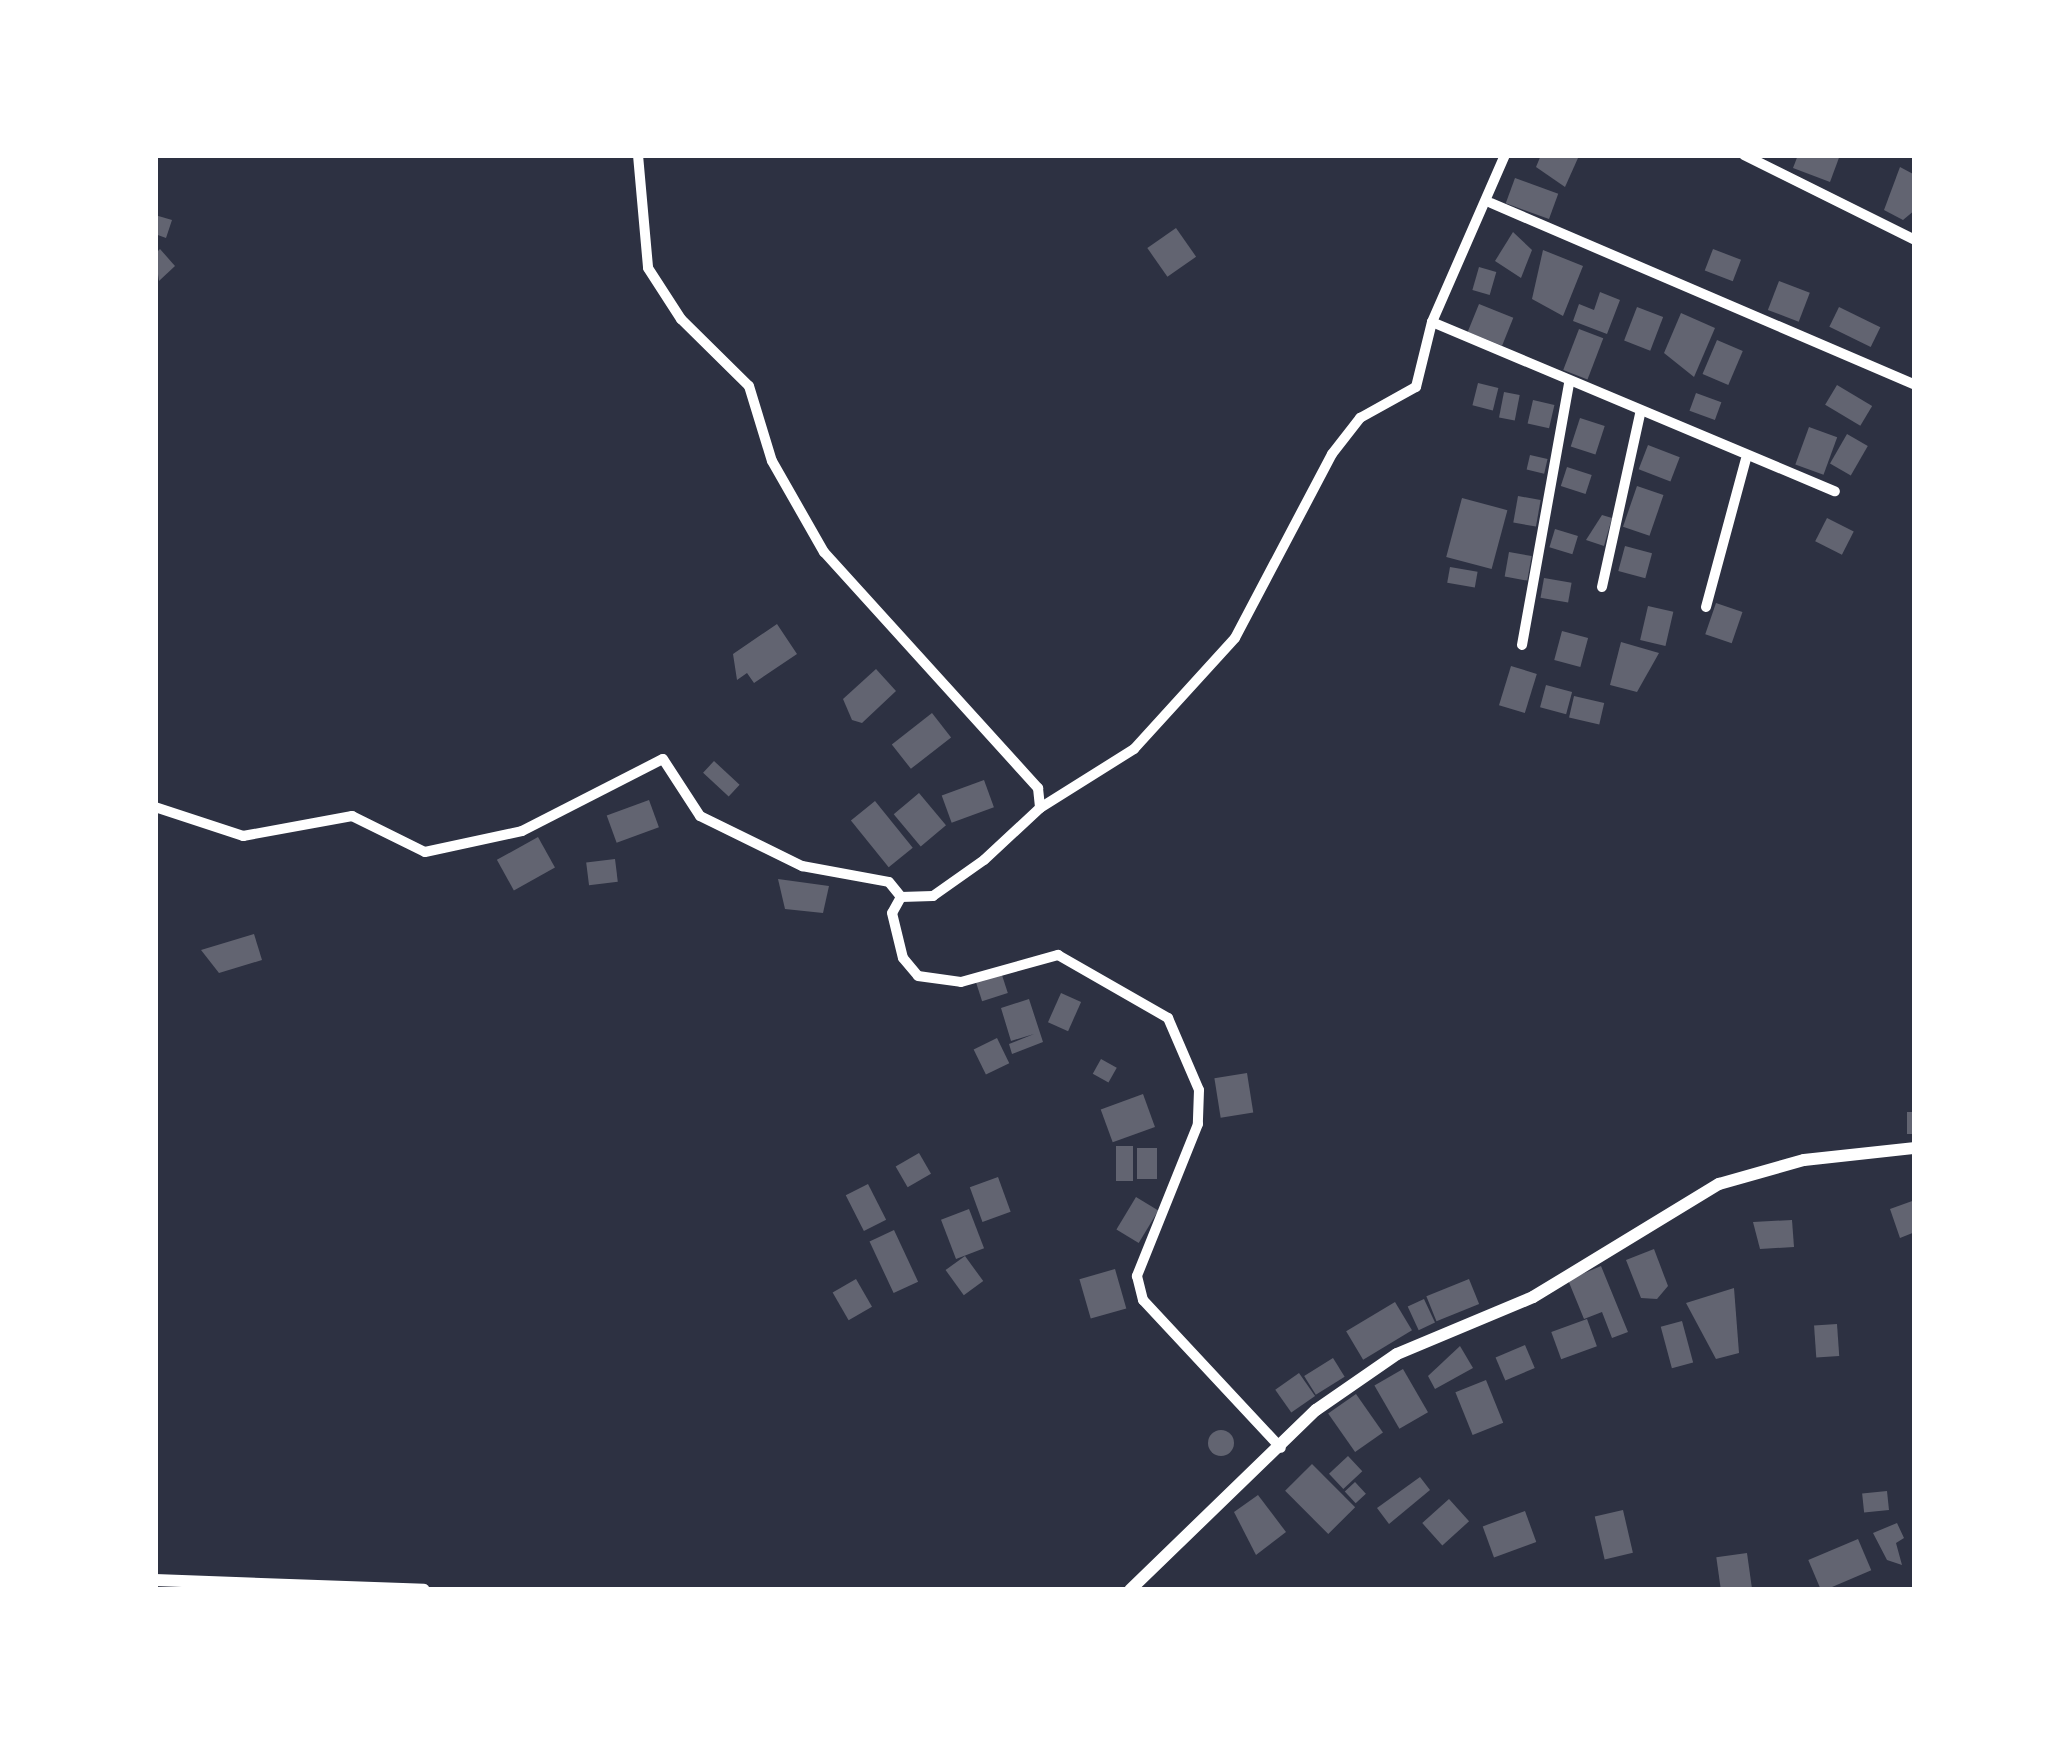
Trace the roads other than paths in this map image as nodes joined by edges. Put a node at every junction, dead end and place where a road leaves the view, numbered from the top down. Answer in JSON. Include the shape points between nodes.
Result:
{"nodes":[{"id":1,"x":638,"y":155,"type":"edge"},
{"id":2,"x":1505,"y":155,"type":"edge"},
{"id":3,"x":1744,"y":155,"type":"edge"},
{"id":4,"x":1491,"y":203,"type":"junction"},
{"id":5,"x":1915,"y":240,"type":"edge"},
{"id":6,"x":1432,"y":322,"type":"junction"},
{"id":7,"x":1569,"y":384,"type":"junction"},
{"id":8,"x":1915,"y":385,"type":"edge"},
{"id":9,"x":1640,"y":414,"type":"junction"},
{"id":10,"x":1746,"y":458,"type":"junction"},
{"id":11,"x":1836,"y":492,"type":"dead end"},
{"id":12,"x":1602,"y":587,"type":"dead end"},
{"id":13,"x":1706,"y":607,"type":"dead end"},
{"id":14,"x":1522,"y":645,"type":"dead end"},
{"id":15,"x":155,"y":807,"type":"edge"},
{"id":16,"x":1040,"y":808,"type":"junction"},
{"id":17,"x":901,"y":897,"type":"junction"},
{"id":18,"x":1915,"y":1148,"type":"edge"},
{"id":19,"x":1281,"y":1448,"type":"junction"},
{"id":20,"x":155,"y":1580,"type":"edge"},
{"id":21,"x":392,"y":1588,"type":"edge"},
{"id":22,"x":424,"y":1590,"type":"edge"},
{"id":23,"x":1130,"y":1590,"type":"edge"}],
"edges":[{"from":1,"to":16,"type":"street","via":[[648,268],[681,319],[750,386],[772,461],[824,552],[1018,758]]},
{"from":2,"to":4,"type":"street"},
{"from":3,"to":5,"type":"street"},
{"from":4,"to":6,"type":"street"},
{"from":4,"to":8,"type":"street"},
{"from":6,"to":7,"type":"street"},
{"from":6,"to":16,"type":"street","via":[[1416,387],[1360,418],[1332,454],[1235,638],[1134,749]]},
{"from":7,"to":9,"type":"street"},
{"from":7,"to":14,"type":"street"},
{"from":9,"to":10,"type":"street"},
{"from":9,"to":12,"type":"street"},
{"from":10,"to":11,"type":"street"},
{"from":10,"to":13,"type":"street"},
{"from":15,"to":17,"type":"street","via":[[243,836],[352,816],[425,852],[522,831],[663,759],[700,816],[802,866],[889,882]]},
{"from":16,"to":17,"type":"street","via":[[933,896]]},
{"from":17,"to":19,"type":"street","via":[[892,913],[918,976],[961,982],[1058,955],[1168,1018],[1199,1090],[1198,1124],[1137,1276],[1143,1300]]},
{"from":18,"to":19,"type":"street","via":[[1804,1160],[1672,1206],[1533,1297],[1397,1354],[1342,1389]]},
{"from":19,"to":23,"type":"street"},
{"from":20,"to":21,"type":"street"},
{"from":21,"to":22,"type":"street"}]}
